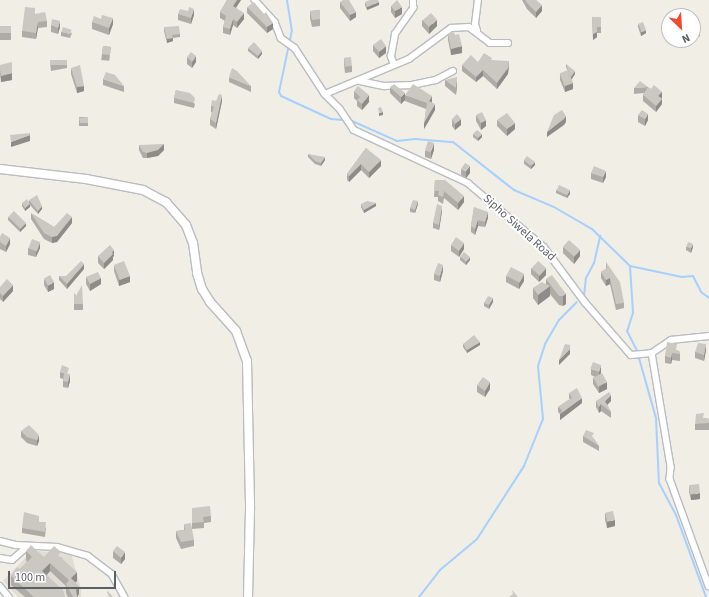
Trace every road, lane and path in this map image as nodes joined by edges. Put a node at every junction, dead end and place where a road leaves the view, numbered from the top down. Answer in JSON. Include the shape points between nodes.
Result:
{"nodes":[{"id":1,"x":256,"y":0,"type":"edge"},
{"id":2,"x":413,"y":0,"type":"edge"},
{"id":3,"x":478,"y":0,"type":"edge"},
{"id":4,"x":477,"y":31,"type":"junction"},
{"id":5,"x":508,"y":43,"type":"dead end"},
{"id":6,"x":394,"y":65,"type":"junction"},
{"id":7,"x":453,"y":71,"type":"dead end"},
{"id":8,"x":359,"y":81,"type":"junction"},
{"id":9,"x":325,"y":94,"type":"junction"},
{"id":10,"x":0,"y":168,"type":"edge"},
{"id":11,"x":709,"y":336,"type":"edge"},
{"id":12,"x":652,"y":353,"type":"junction"},
{"id":13,"x":0,"y":541,"type":"edge"},
{"id":14,"x":28,"y":546,"type":"junction"},
{"id":15,"x":0,"y":558,"type":"edge"},
{"id":16,"x":0,"y":586,"type":"edge"},
{"id":17,"x":709,"y":586,"type":"edge"},
{"id":18,"x":9,"y":597,"type":"edge"},
{"id":19,"x":125,"y":597,"type":"edge"},
{"id":20,"x":248,"y":597,"type":"edge"}],
"edges":[{"from":1,"to":9,"type":"street","name":"Sipho Siwela Road","via":[[275,22],[281,38],[295,48]]},
{"from":2,"to":6,"type":"street","via":[[413,8],[395,34],[391,57]]},
{"from":3,"to":4,"type":"street","via":[[475,24]]},
{"from":4,"to":5,"type":"street","via":[[490,43]]},
{"from":4,"to":6,"type":"street","via":[[469,27],[451,28],[419,53]]},
{"from":6,"to":8,"type":"street"},
{"from":7,"to":8,"type":"street","via":[[436,80],[412,85],[384,86]]},
{"from":8,"to":9,"type":"street"},
{"from":9,"to":12,"type":"street","name":"Sipho Siwela Road","via":[[347,117],[354,130],[461,179],[477,189],[544,247],[616,339],[634,356]]},
{"from":10,"to":20,"type":"street","via":[[86,179],[144,190],[166,202],[186,225],[202,289],[208,300],[236,331],[247,361],[250,502]]},
{"from":11,"to":12,"type":"street","via":[[671,340]]},
{"from":12,"to":17,"type":"street","via":[[671,467],[670,479]]},
{"from":13,"to":14,"type":"street"},
{"from":14,"to":15,"type":"street","via":[[12,560]]},
{"from":14,"to":19,"type":"street","via":[[57,547],[88,556],[112,574]]},
{"from":16,"to":18,"type":"street"}]}
